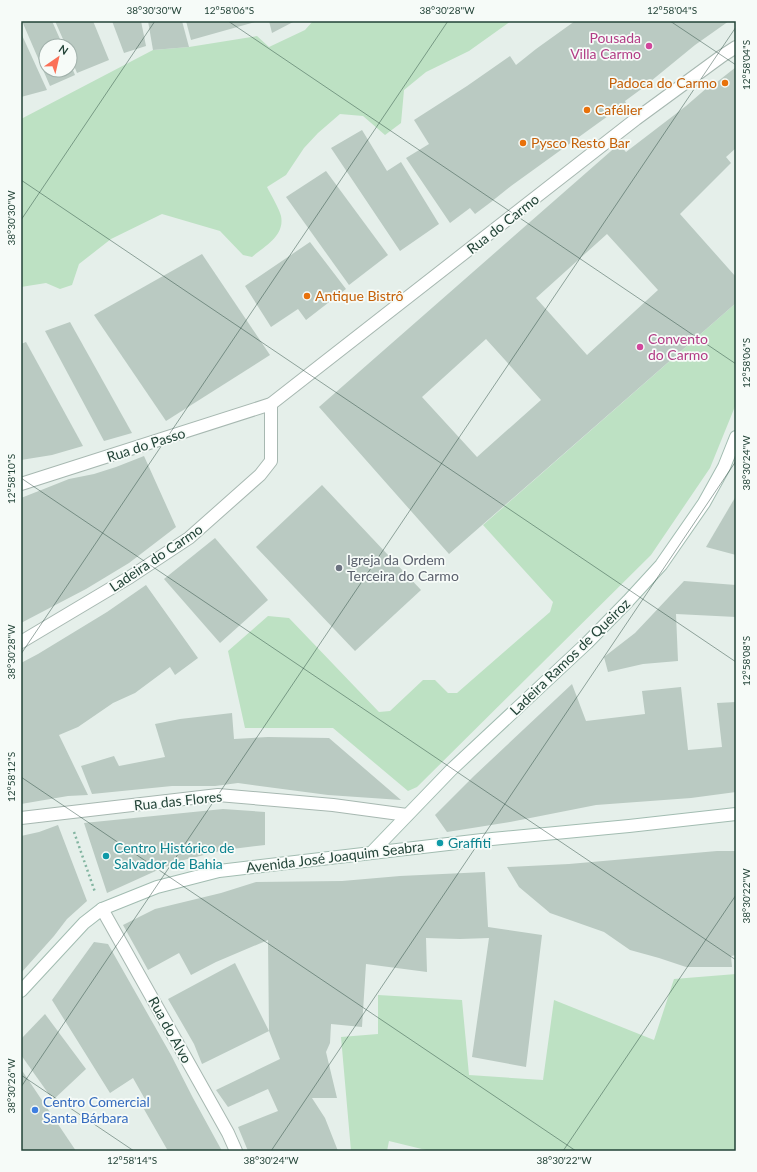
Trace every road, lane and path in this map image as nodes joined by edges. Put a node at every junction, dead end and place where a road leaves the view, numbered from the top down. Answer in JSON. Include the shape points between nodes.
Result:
{"nodes":[{"id":1,"x":736,"y":47,"type":"edge"},
{"id":2,"x":271,"y":404,"type":"junction"},
{"id":3,"x":736,"y":437,"type":"edge"},
{"id":4,"x":21,"y":484,"type":"edge"},
{"id":5,"x":21,"y":642,"type":"edge"},
{"id":6,"x":67,"y":813,"type":"junction"},
{"id":7,"x":736,"y":814,"type":"edge"},
{"id":8,"x":407,"y":815,"type":"junction"},
{"id":9,"x":21,"y":818,"type":"edge"},
{"id":10,"x":372,"y":852,"type":"junction"},
{"id":11,"x":102,"y":909,"type":"junction"},
{"id":12,"x":21,"y":991,"type":"edge"},
{"id":13,"x":236,"y":1151,"type":"edge"}],
"edges":[{"from":1,"to":2,"type":"street","name":"Rua do Carmo","via":[[636,119]]},
{"from":2,"to":4,"type":"street","name":"Rua do Passo"},
{"from":2,"to":5,"type":"street","name":"Ladeira do Carmo","via":[[271,461],[260,475],[189,538],[130,577]]},
{"from":3,"to":8,"type":"street","name":"Ladeira Ramos de Queiroz","via":[[724,467],[704,503],[661,565],[587,643],[451,770]]},
{"from":6,"to":8,"type":"street","name":"Rua das Flores","via":[[218,795],[333,805]]},
{"from":6,"to":9,"type":"street","name":"Rua das Flores"},
{"from":6,"to":11,"type":"path"},
{"from":7,"to":10,"type":"street","name":"Avenida José Joaquim Seabra"},
{"from":8,"to":10,"type":"street","name":"Ladeira Ramos de Queiroz"},
{"from":10,"to":11,"type":"street","name":"Avenida José Joaquim Seabra","via":[[219,871],[157,887]]},
{"from":11,"to":12,"type":"street","name":"Avenida José Joaquim Seabra","via":[[84,923]]},
{"from":11,"to":13,"type":"street","name":"Rua do Alvo"}]}
